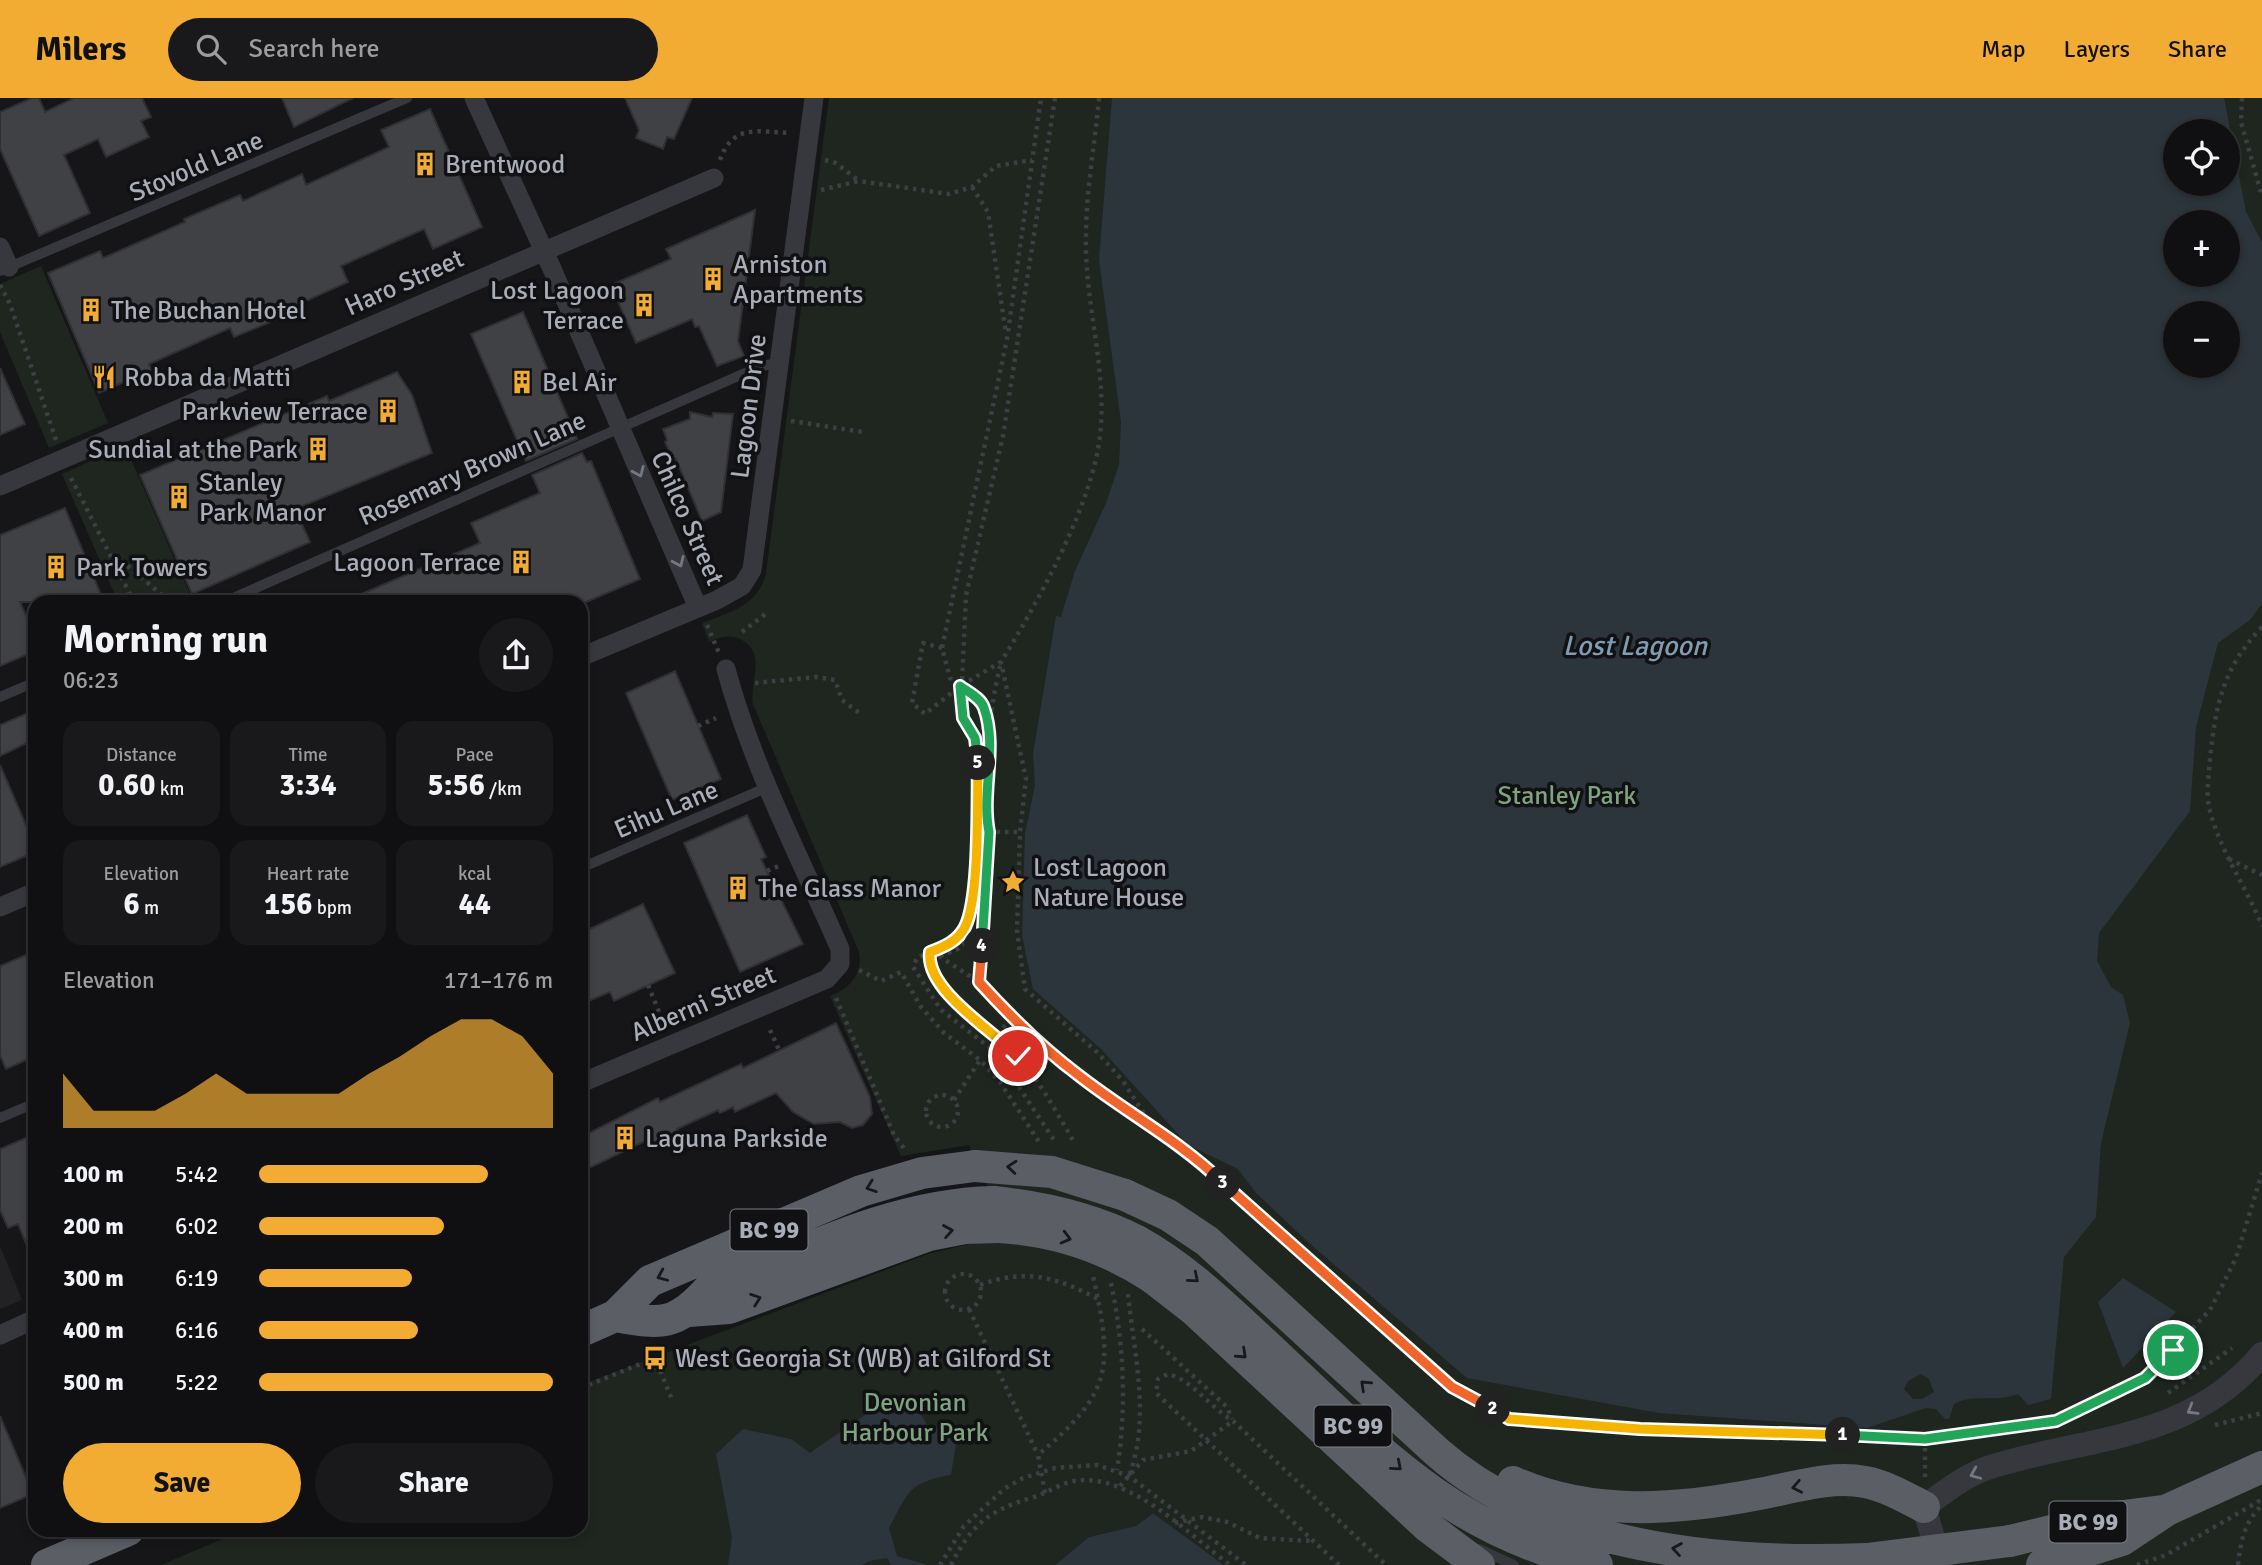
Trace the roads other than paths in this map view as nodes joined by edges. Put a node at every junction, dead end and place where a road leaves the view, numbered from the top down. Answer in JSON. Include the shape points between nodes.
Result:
{"nodes":[{"id":1,"x":407,"y":98,"type":"edge"},
{"id":2,"x":474,"y":98,"type":"edge"},
{"id":3,"x":814,"y":98,"type":"edge"},
{"id":4,"x":714,"y":178,"type":"dead end"},
{"id":5,"x":0,"y":247,"type":"edge"},
{"id":6,"x":543,"y":250,"type":"junction"},
{"id":7,"x":4,"y":269,"type":"edge"},
{"id":8,"x":779,"y":363,"type":"junction"},
{"id":9,"x":619,"y":426,"type":"junction"},
{"id":10,"x":0,"y":486,"type":"edge"},
{"id":11,"x":240,"y":595,"type":"edge"},
{"id":12,"x":698,"y":608,"type":"junction"},
{"id":13,"x":588,"y":654,"type":"edge"},
{"id":14,"x":726,"y":669,"type":"road end"},
{"id":15,"x":28,"y":685,"type":"edge"},
{"id":16,"x":0,"y":697,"type":"edge"},
{"id":17,"x":768,"y":787,"type":"junction"},
{"id":18,"x":588,"y":865,"type":"edge"},
{"id":19,"x":28,"y":895,"type":"edge"},
{"id":20,"x":0,"y":907,"type":"edge"},
{"id":21,"x":588,"y":1080,"type":"edge"},
{"id":22,"x":28,"y":1106,"type":"edge"},
{"id":23,"x":0,"y":1118,"type":"edge"},
{"id":24,"x":996,"y":1215,"type":"junction"},
{"id":25,"x":689,"y":1311,"type":"junction"},
{"id":26,"x":615,"y":1316,"type":"junction"},
{"id":27,"x":28,"y":1322,"type":"edge"},
{"id":28,"x":588,"y":1328,"type":"edge"},
{"id":29,"x":0,"y":1335,"type":"edge"},
{"id":30,"x":2262,"y":1354,"type":"edge"},
{"id":31,"x":1415,"y":1431,"type":"junction"},
{"id":32,"x":2262,"y":1467,"type":"edge"},
{"id":33,"x":1924,"y":1493,"type":"junction"},
{"id":34,"x":1401,"y":1502,"type":"junction"},
{"id":35,"x":2167,"y":1510,"type":"junction"},
{"id":36,"x":112,"y":1537,"type":"edge"},
{"id":37,"x":47,"y":1565,"type":"edge"},
{"id":38,"x":1479,"y":1565,"type":"edge"},
{"id":39,"x":1514,"y":1565,"type":"edge"},
{"id":40,"x":1597,"y":1565,"type":"edge"},
{"id":41,"x":1941,"y":1565,"type":"edge"},
{"id":42,"x":2042,"y":1565,"type":"edge"}],
"edges":[{"from":1,"to":7,"type":"lane","name":"Stovold Lane"},
{"from":2,"to":6,"type":"street","name":"Chilco Street"},
{"from":3,"to":8,"type":"street","name":"Lagoon Drive"},
{"from":4,"to":6,"type":"street","name":"Haro Street"},
{"from":5,"to":7,"type":"street"},
{"from":6,"to":9,"type":"street","name":"Chilco Street"},
{"from":6,"to":10,"type":"street","name":"Haro Street"},
{"from":8,"to":9,"type":"lane","name":"Rosemary Brown Lane","via":[[761,366]]},
{"from":8,"to":12,"type":"street","name":"Lagoon Drive","via":[[752,570],[736,590]]},
{"from":9,"to":11,"type":"lane","name":"Rosemary Brown Lane"},
{"from":9,"to":12,"type":"street","name":"Chilco Street","one_way":true},
{"from":12,"to":13,"type":"street","name":"Lagoon Drive"},
{"from":14,"to":17,"type":"street"},
{"from":15,"to":16,"type":"lane"},
{"from":17,"to":18,"type":"lane","name":"Eihu Lane"},
{"from":17,"to":21,"type":"street","name":"Alberni Street","via":[[840,949],[840,964],[827,979]]},
{"from":19,"to":20,"type":"street"},
{"from":22,"to":23,"type":"lane"},
{"from":25,"to":24,"type":"highway","one_way":true,"via":[[729,1308]]},
{"from":24,"to":25,"type":"highway","number":"BC 99","via":[[917,1211],[709,1289]]},
{"from":24,"to":34,"type":"highway","one_way":true,"bridge":true,"via":[[1117,1257],[1140,1282],[1193,1309]]},
{"from":24,"to":40,"type":"highway","number":"BC 99","one_way":true,"bridge":true,"via":[[1056,1211],[1137,1241],[1194,1279],[1429,1492],[1511,1538]]},
{"from":25,"to":26,"type":"highway","number":"BC 99","via":[[657,1323]]},
{"from":26,"to":28,"type":"highway","number":"BC 99"},
{"from":31,"to":26,"type":"highway","number":"BC 99","one_way":true,"bridge":true,"via":[[1207,1241],[1125,1195],[1052,1172],[975,1166],[937,1170],[861,1191],[650,1281]]},
{"from":27,"to":29,"type":"street"},
{"from":30,"to":33,"type":"street","one_way":true,"via":[[2220,1393],[2176,1420],[2131,1436],[1987,1468]]},
{"from":33,"to":31,"type":"highway","one_way":true,"via":[[1844,1480],[1696,1505],[1578,1503],[1514,1483]]},
{"from":35,"to":31,"type":"highway","number":"BC 99","one_way":true,"bridge":true,"via":[[1942,1552],[1803,1560],[1710,1554],[1634,1541],[1526,1510],[1484,1489]]},
{"from":32,"to":35,"type":"highway","number":"BC 99"},
{"from":33,"to":41,"type":"street"},
{"from":34,"to":38,"type":"highway"},
{"from":34,"to":39,"type":"lane","via":[[1453,1535]]},
{"from":35,"to":42,"type":"highway","number":"BC 99","via":[[2122,1540]]},
{"from":36,"to":37,"type":"highway"}]}
